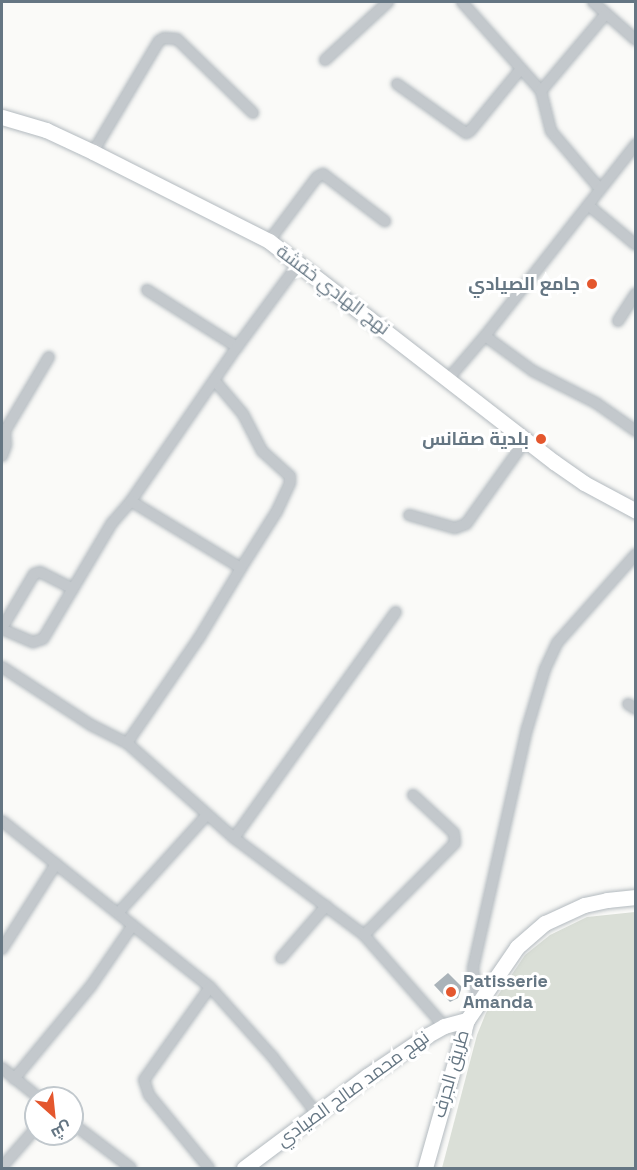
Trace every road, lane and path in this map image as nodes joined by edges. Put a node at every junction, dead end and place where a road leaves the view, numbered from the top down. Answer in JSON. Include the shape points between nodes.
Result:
{"nodes":[{"id":1,"x":388,"y":2,"type":"edge"},
{"id":2,"x":462,"y":2,"type":"edge"},
{"id":3,"x":593,"y":2,"type":"edge"},
{"id":4,"x":605,"y":15,"type":"junction"},
{"id":5,"x":636,"y":40,"type":"edge"},
{"id":6,"x":325,"y":60,"type":"dead end"},
{"id":7,"x":520,"y":70,"type":"junction"},
{"id":8,"x":397,"y":84,"type":"dead end"},
{"id":9,"x":541,"y":91,"type":"junction"},
{"id":10,"x":254,"y":113,"type":"dead end"},
{"id":11,"x":2,"y":117,"type":"edge"},
{"id":12,"x":636,"y":144,"type":"edge"},
{"id":13,"x":93,"y":152,"type":"junction"},
{"id":14,"x":600,"y":189,"type":"junction"},
{"id":15,"x":588,"y":205,"type":"junction"},
{"id":16,"x":385,"y":221,"type":"dead end"},
{"id":17,"x":269,"y":241,"type":"junction"},
{"id":18,"x":636,"y":244,"type":"edge"},
{"id":19,"x":299,"y":263,"type":"junction"},
{"id":20,"x":147,"y":290,"type":"dead end"},
{"id":21,"x":636,"y":293,"type":"edge"},
{"id":22,"x":618,"y":321,"type":"dead end"},
{"id":23,"x":485,"y":336,"type":"junction"},
{"id":24,"x":237,"y":347,"type":"junction"},
{"id":25,"x":49,"y":357,"type":"dead end"},
{"id":26,"x":448,"y":379,"type":"junction"},
{"id":27,"x":215,"y":381,"type":"junction"},
{"id":28,"x":3,"y":430,"type":"edge"},
{"id":29,"x":636,"y":431,"type":"edge"},
{"id":30,"x":526,"y":440,"type":"junction"},
{"id":31,"x":2,"y":456,"type":"edge"},
{"id":32,"x":131,"y":501,"type":"junction"},
{"id":33,"x":636,"y":512,"type":"edge"},
{"id":34,"x":409,"y":515,"type":"dead end"},
{"id":35,"x":636,"y":554,"type":"edge"},
{"id":36,"x":241,"y":568,"type":"junction"},
{"id":37,"x":73,"y":589,"type":"junction"},
{"id":38,"x":396,"y":612,"type":"dead end"},
{"id":39,"x":2,"y":629,"type":"edge"},
{"id":40,"x":2,"y":667,"type":"edge"},
{"id":41,"x":128,"y":743,"type":"junction"},
{"id":42,"x":412,"y":795,"type":"dead end"},
{"id":43,"x":206,"y":816,"type":"junction"},
{"id":44,"x":2,"y":821,"type":"edge"},
{"id":45,"x":234,"y":838,"type":"junction"},
{"id":46,"x":56,"y":864,"type":"junction"},
{"id":47,"x":636,"y":897,"type":"edge"},
{"id":48,"x":326,"y":906,"type":"junction"},
{"id":49,"x":119,"y":912,"type":"junction"},
{"id":50,"x":133,"y":925,"type":"junction"},
{"id":51,"x":364,"y":935,"type":"junction"},
{"id":52,"x":2,"y":949,"type":"edge"},
{"id":53,"x":281,"y":958,"type":"dead end"},
{"id":54,"x":210,"y":987,"type":"junction"},
{"id":55,"x":478,"y":1001,"type":"junction"},
{"id":56,"x":467,"y":1020,"type":"junction"},
{"id":57,"x":444,"y":1026,"type":"junction"},
{"id":58,"x":2,"y":1068,"type":"edge"},
{"id":59,"x":14,"y":1079,"type":"junction"},
{"id":60,"x":24,"y":1087,"type":"edge"},
{"id":61,"x":316,"y":1114,"type":"junction"},
{"id":62,"x":84,"y":1132,"type":"edge"},
{"id":63,"x":24,"y":1142,"type":"edge"},
{"id":64,"x":2,"y":1167,"type":"edge"},
{"id":65,"x":131,"y":1168,"type":"edge"},
{"id":66,"x":209,"y":1168,"type":"edge"},
{"id":67,"x":244,"y":1168,"type":"edge"},
{"id":68,"x":425,"y":1168,"type":"edge"}],
"edges":[{"from":1,"to":6,"type":"street"},
{"from":2,"to":7,"type":"street"},
{"from":3,"to":4,"type":"street"},
{"from":4,"to":5,"type":"street"},
{"from":4,"to":9,"type":"street"},
{"from":7,"to":8,"type":"street","via":[[466,133]]},
{"from":7,"to":9,"type":"street"},
{"from":9,"to":14,"type":"street","via":[[551,131]]},
{"from":10,"to":13,"type":"street","via":[[177,39],[164,38]]},
{"from":11,"to":13,"type":"main road","name":"نهج الهادي خفشة","via":[[46,130]]},
{"from":12,"to":14,"type":"street"},
{"from":13,"to":17,"type":"main road","name":"نهج الهادي خفشة"},
{"from":14,"to":15,"type":"street"},
{"from":15,"to":18,"type":"street"},
{"from":15,"to":23,"type":"street"},
{"from":16,"to":17,"type":"street","via":[[323,174]]},
{"from":17,"to":19,"type":"main road","name":"نهج الهادي خفشة"},
{"from":19,"to":24,"type":"street"},
{"from":19,"to":26,"type":"main road","name":"نهج الهادي خفشة"},
{"from":20,"to":24,"type":"street"},
{"from":21,"to":22,"type":"street"},
{"from":23,"to":26,"type":"street"},
{"from":23,"to":29,"type":"street","via":[[532,370],[596,404]]},
{"from":24,"to":27,"type":"street"},
{"from":25,"to":28,"type":"street"},
{"from":26,"to":30,"type":"main road","name":"نهج الهادي خفشة"},
{"from":27,"to":32,"type":"street"},
{"from":27,"to":36,"type":"street","via":[[243,414],[262,451],[290,476],[277,511]]},
{"from":28,"to":31,"type":"street","via":[[6,445]]},
{"from":30,"to":33,"type":"main road","name":"نهج الهادي خفشة","via":[[584,483]]},
{"from":30,"to":34,"type":"street","via":[[466,524],[455,528]]},
{"from":32,"to":36,"type":"street"},
{"from":32,"to":37,"type":"street","via":[[92,553]]},
{"from":35,"to":55,"type":"street","via":[[557,643],[545,669],[526,729],[473,968]]},
{"from":36,"to":41,"type":"street"},
{"from":37,"to":39,"type":"street","via":[[38,642]]},
{"from":37,"to":39,"type":"street","via":[[40,572],[34,574]]},
{"from":38,"to":45,"type":"street"},
{"from":40,"to":41,"type":"street","via":[[92,725]]},
{"from":41,"to":43,"type":"street"},
{"from":42,"to":51,"type":"street","via":[[454,833],[455,843]]},
{"from":43,"to":45,"type":"street"},
{"from":43,"to":49,"type":"street"},
{"from":44,"to":46,"type":"street"},
{"from":45,"to":48,"type":"street"},
{"from":46,"to":49,"type":"street"},
{"from":46,"to":52,"type":"street"},
{"from":47,"to":55,"type":"main road","name":"طريق الجرف","via":[[584,905],[545,923],[516,947]]},
{"from":48,"to":51,"type":"street"},
{"from":48,"to":53,"type":"street"},
{"from":49,"to":50,"type":"street"},
{"from":50,"to":54,"type":"street"},
{"from":50,"to":59,"type":"street","via":[[91,986]]},
{"from":51,"to":57,"type":"street"},
{"from":54,"to":61,"type":"street","via":[[272,1056]]},
{"from":54,"to":66,"type":"street","via":[[144,1080],[149,1095]]},
{"from":55,"to":56,"type":"main road","name":"طريق الجرف"},
{"from":56,"to":57,"type":"main road","name":"نهج محمد صالح الصيادي"},
{"from":56,"to":68,"type":"main road","name":"طريق الجرف"},
{"from":57,"to":61,"type":"main road","name":"نهج محمد صالح الصيادي"},
{"from":58,"to":59,"type":"street"},
{"from":59,"to":60,"type":"street"},
{"from":61,"to":67,"type":"main road","name":"نهج محمد صالح الصيادي"},
{"from":62,"to":65,"type":"street"},
{"from":63,"to":64,"type":"street"}]}
